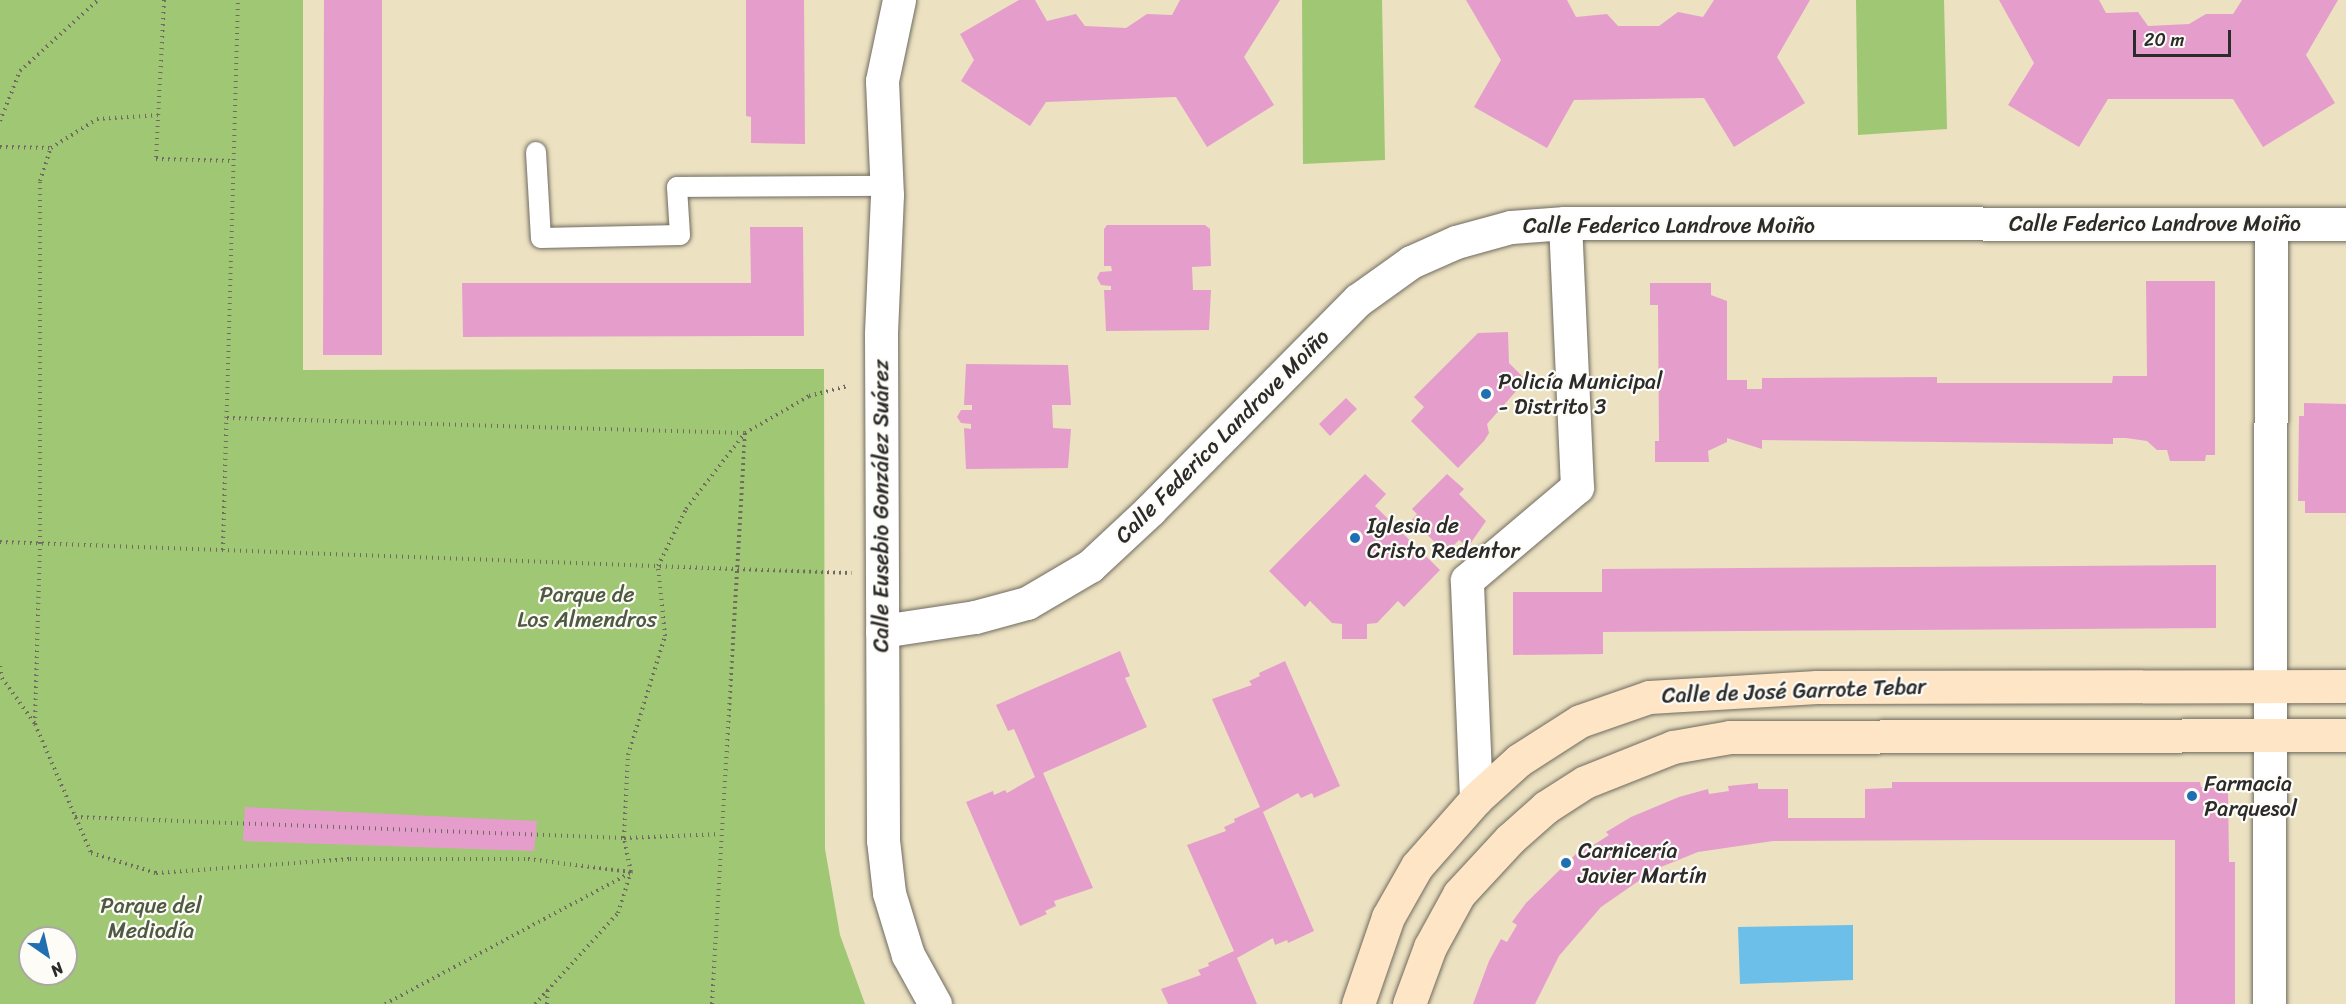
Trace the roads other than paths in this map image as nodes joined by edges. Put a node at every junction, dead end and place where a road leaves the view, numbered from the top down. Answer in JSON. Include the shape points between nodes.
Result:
{"nodes":[{"id":1,"x":899,"y":0,"type":"edge"},
{"id":2,"x":536,"y":152,"type":"dead end"},
{"id":3,"x":886,"y":186,"type":"junction"},
{"id":4,"x":1565,"y":224,"type":"junction"},
{"id":5,"x":2271,"y":224,"type":"junction"},
{"id":6,"x":2346,"y":224,"type":"edge"},
{"id":7,"x":882,"y":631,"type":"junction"},
{"id":8,"x":2269,"y":686,"type":"junction"},
{"id":9,"x":2346,"y":686,"type":"edge"},
{"id":10,"x":2267,"y":735,"type":"junction"},
{"id":11,"x":2346,"y":735,"type":"edge"},
{"id":12,"x":1476,"y":799,"type":"junction"},
{"id":13,"x":935,"y":1004,"type":"edge"},
{"id":14,"x":1359,"y":1004,"type":"edge"},
{"id":15,"x":1409,"y":1004,"type":"edge"},
{"id":16,"x":2269,"y":1004,"type":"edge"}],
"edges":[{"from":1,"to":3,"type":"street","name":"Calle Eusebio González Suárez","via":[[882,81]]},
{"from":2,"to":3,"type":"lane","via":[[541,238],[680,235],[677,188]]},
{"from":3,"to":7,"type":"street","name":"Calle Eusebio González Suárez","via":[[881,377]]},
{"from":4,"to":5,"type":"street","name":"Calle Federico Landrove Moiño"},
{"from":4,"to":7,"type":"street","name":"Calle Federico Landrove Moiño","via":[[1511,227],[1456,242],[1411,262],[1384,281],[1358,300],[1150,510],[1089,566],[1027,603],[975,617]]},
{"from":4,"to":12,"type":"street","via":[[1577,487],[1467,580]]},
{"from":5,"to":6,"type":"street","name":"Calle Federico Landrove Moiño"},
{"from":5,"to":8,"type":"street"},
{"from":7,"to":13,"type":"street","name":"Calle Eusebio González Suárez","via":[[883,840],[889,893],[908,955]]},
{"from":8,"to":9,"type":"street","name":"Calle de José Garrote Tebar"},
{"from":8,"to":10,"type":"street"},
{"from":8,"to":12,"type":"street","name":"Calle de José Garrote Tebar","via":[[1817,687],[1649,697],[1580,721],[1519,760]]},
{"from":10,"to":11,"type":"street","name":"Calle de José Garrote Tebar"},
{"from":10,"to":15,"type":"street","name":"Calle de José Garrote Tebar","via":[[1730,737],[1673,747],[1585,782],[1546,807],[1510,839],[1459,894],[1430,947]]},
{"from":10,"to":16,"type":"street"},
{"from":12,"to":14,"type":"street","name":"Calle de José Garrote Tebar","via":[[1417,866],[1388,917]]}]}
